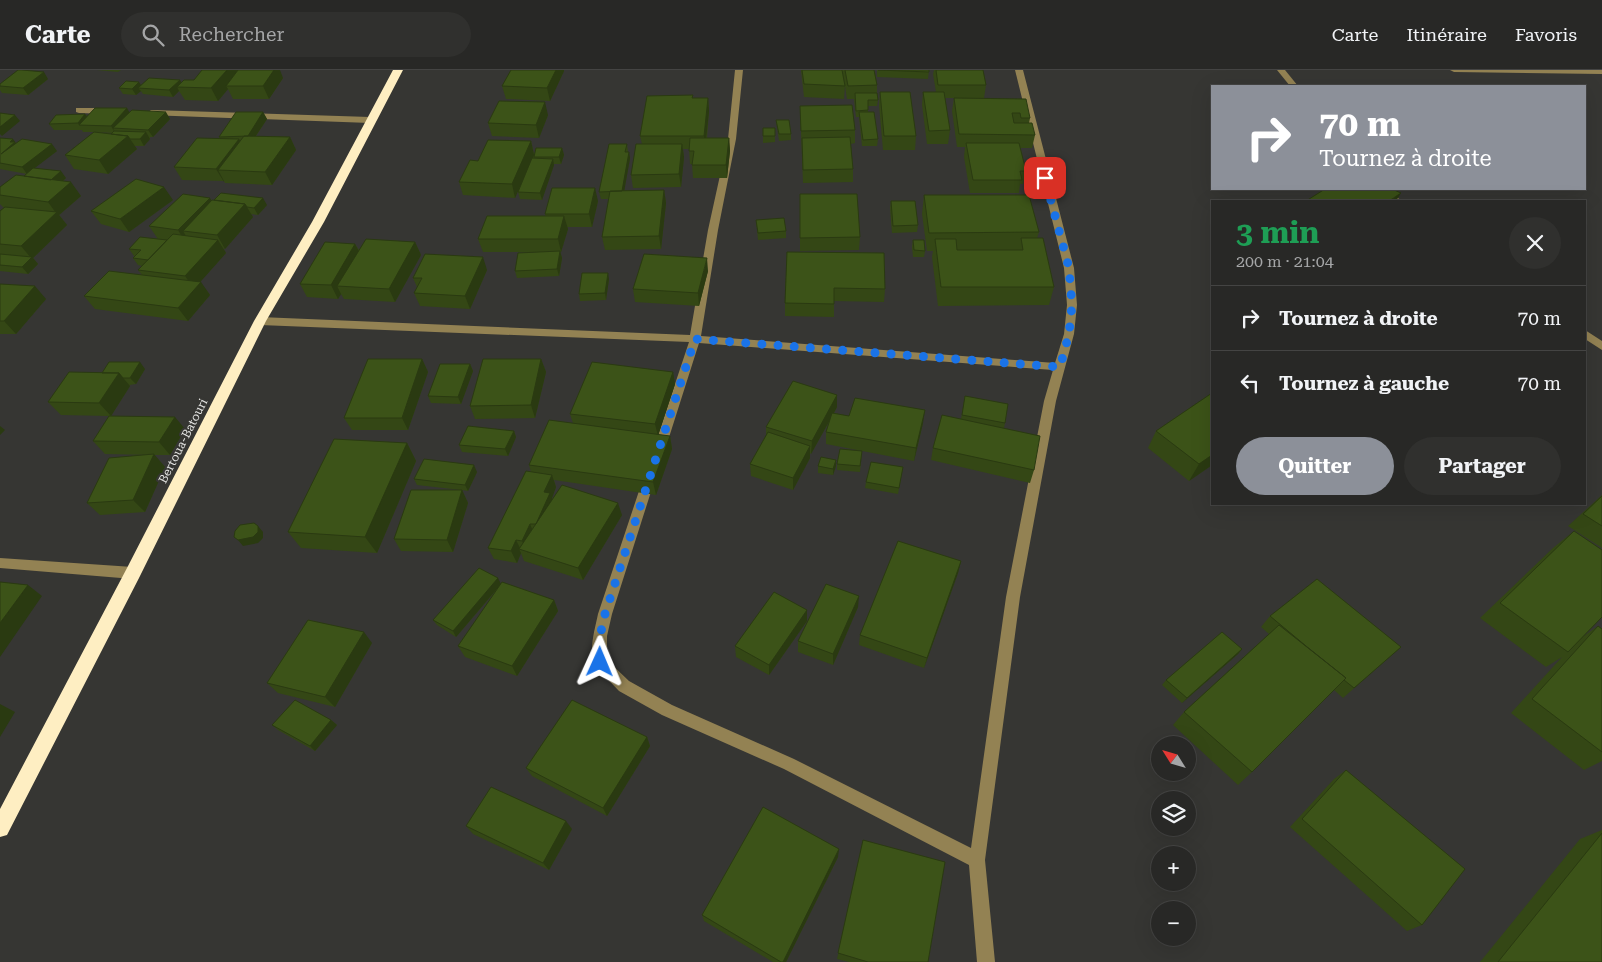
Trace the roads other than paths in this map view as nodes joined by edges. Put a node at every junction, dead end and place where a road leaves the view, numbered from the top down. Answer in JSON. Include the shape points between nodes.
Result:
{"nodes":[{"id":1,"x":398,"y":70,"type":"edge"},
{"id":2,"x":739,"y":70,"type":"edge"},
{"id":3,"x":1019,"y":70,"type":"edge"},
{"id":4,"x":1281,"y":70,"type":"edge"},
{"id":5,"x":1454,"y":70,"type":"edge"},
{"id":6,"x":1602,"y":72,"type":"edge"},
{"id":7,"x":1293,"y":85,"type":"edge"},
{"id":8,"x":79,"y":110,"type":"dead end"},
{"id":9,"x":116,"y":111,"type":"edge"},
{"id":10,"x":145,"y":112,"type":"edge"},
{"id":11,"x":370,"y":120,"type":"junction"},
{"id":12,"x":1381,"y":190,"type":"edge"},
{"id":13,"x":1396,"y":200,"type":"edge"},
{"id":14,"x":260,"y":321,"type":"junction"},
{"id":15,"x":1586,"y":335,"type":"edge"},
{"id":16,"x":695,"y":339,"type":"junction"},
{"id":17,"x":1602,"y":346,"type":"edge"},
{"id":18,"x":1060,"y":367,"type":"junction"},
{"id":19,"x":0,"y":563,"type":"edge"},
{"id":20,"x":133,"y":573,"type":"junction"},
{"id":21,"x":0,"y":828,"type":"edge"},
{"id":22,"x":977,"y":860,"type":"junction"},
{"id":23,"x":986,"y":962,"type":"edge"}],
"edges":[{"from":1,"to":11,"type":"highway","name":"Bertoua-Batouri"},
{"from":2,"to":16,"type":"street","via":[[732,139]]},
{"from":3,"to":18,"type":"street","via":[[1069,268],[1072,305],[1069,334]]},
{"from":4,"to":7,"type":"street"},
{"from":5,"to":6,"type":"street"},
{"from":8,"to":9,"type":"street"},
{"from":10,"to":11,"type":"street"},
{"from":11,"to":14,"type":"highway","name":"Bertoua-Batouri","via":[[318,222]]},
{"from":12,"to":13,"type":"street"},
{"from":14,"to":16,"type":"street"},
{"from":14,"to":20,"type":"highway","name":"Bertoua-Batouri"},
{"from":15,"to":17,"type":"street"},
{"from":16,"to":18,"type":"street"},
{"from":16,"to":22,"type":"street","via":[[605,614],[600,636],[600,662],[624,686],[667,710],[789,764]]},
{"from":18,"to":22,"type":"street","via":[[1050,401],[1013,597]]},
{"from":19,"to":20,"type":"street"},
{"from":20,"to":21,"type":"highway","name":"Bertoua-Batouri"},
{"from":22,"to":23,"type":"street"}]}
